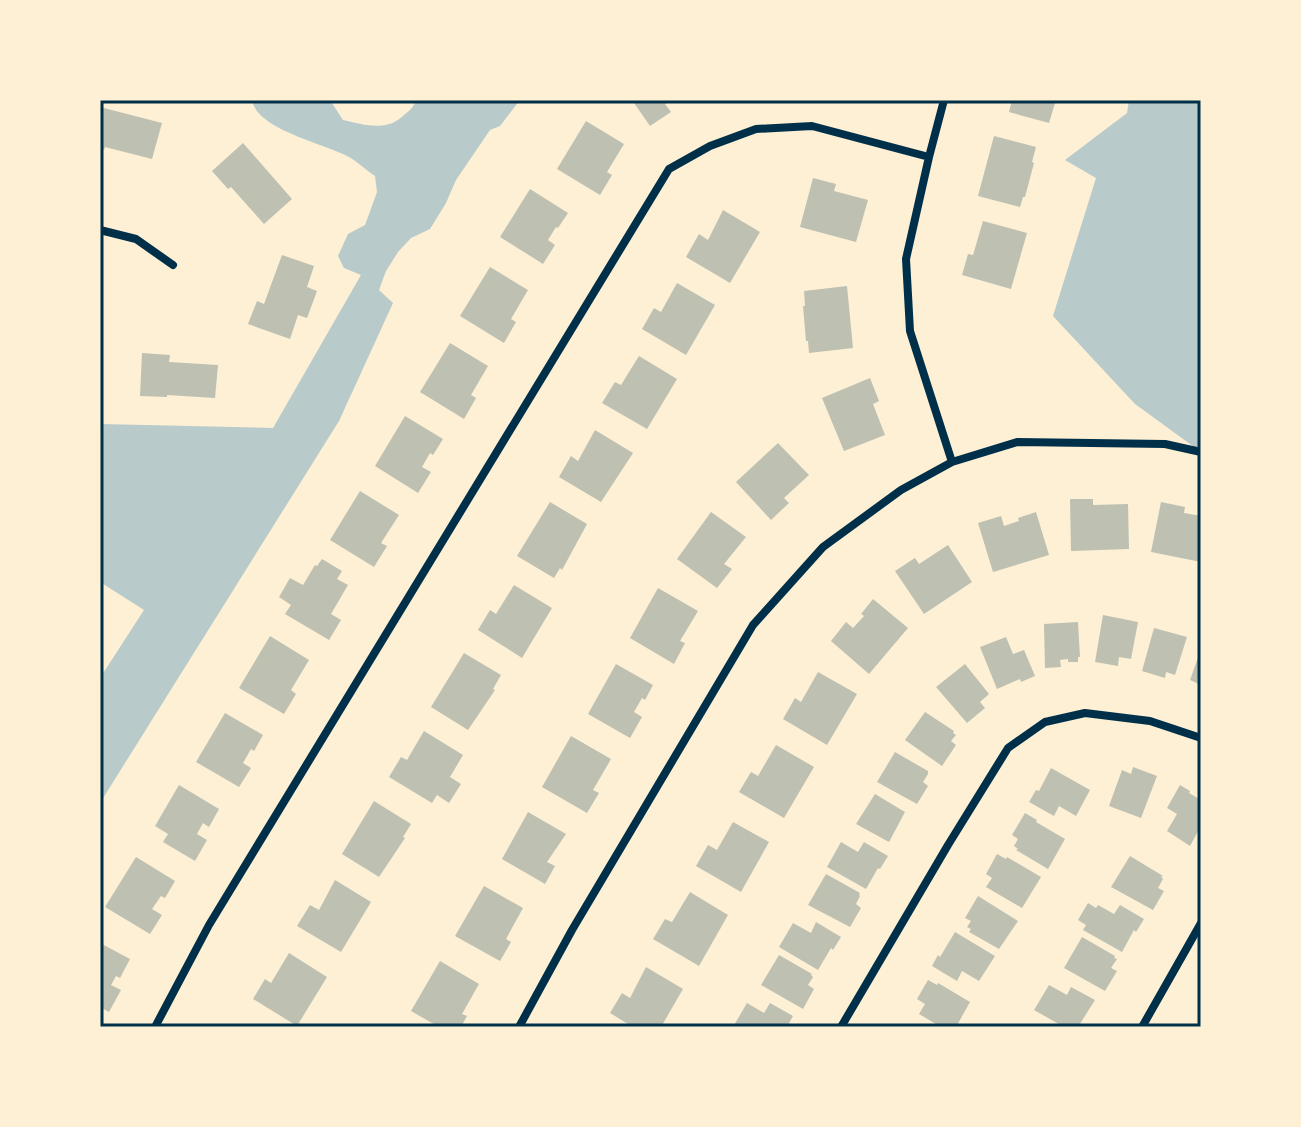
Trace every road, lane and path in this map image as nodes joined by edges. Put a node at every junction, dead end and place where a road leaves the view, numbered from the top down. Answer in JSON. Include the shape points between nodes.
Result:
{"nodes":[{"id":1,"x":944,"y":100,"type":"edge"},
{"id":2,"x":929,"y":157,"type":"junction"},
{"id":3,"x":100,"y":230,"type":"edge"},
{"id":4,"x":173,"y":265,"type":"dead end"},
{"id":5,"x":1201,"y":452,"type":"edge"},
{"id":6,"x":952,"y":462,"type":"junction"},
{"id":7,"x":1201,"y":738,"type":"edge"},
{"id":8,"x":1201,"y":923,"type":"edge"},
{"id":9,"x":155,"y":1027,"type":"edge"},
{"id":10,"x":519,"y":1027,"type":"edge"},
{"id":11,"x":841,"y":1027,"type":"edge"},
{"id":12,"x":1142,"y":1027,"type":"edge"}],
"edges":[{"from":1,"to":2,"type":"street"},
{"from":2,"to":6,"type":"street","via":[[906,259],[910,331]]},
{"from":2,"to":9,"type":"street","via":[[812,126],[756,129],[669,169],[209,925]]},
{"from":3,"to":4,"type":"street","via":[[136,239]]},
{"from":5,"to":6,"type":"street","via":[[1165,444],[1017,442]]},
{"from":6,"to":10,"type":"street","via":[[901,490],[823,547],[753,625]]},
{"from":7,"to":11,"type":"street","via":[[1150,721],[1085,713],[1045,722],[1008,748]]},
{"from":8,"to":12,"type":"street"}]}
